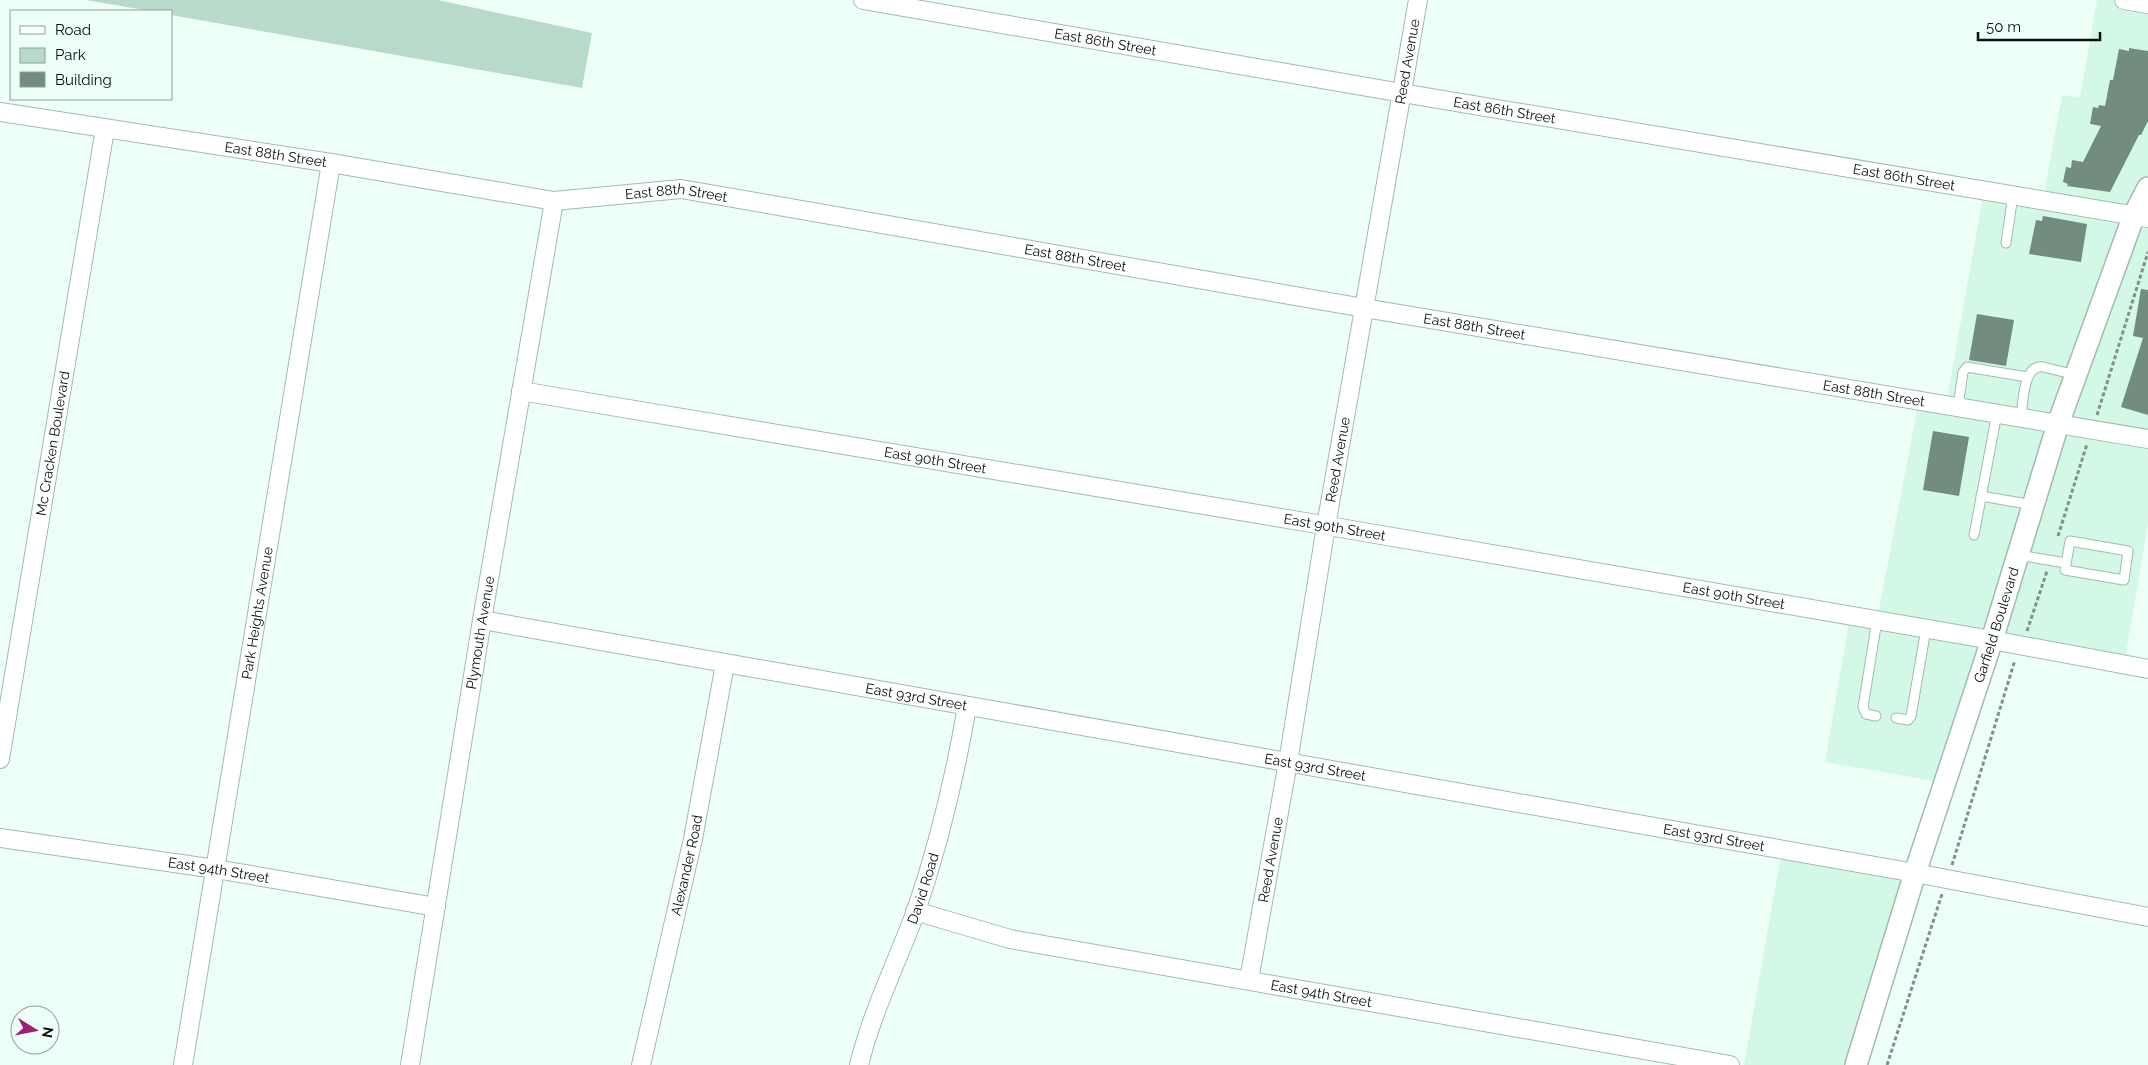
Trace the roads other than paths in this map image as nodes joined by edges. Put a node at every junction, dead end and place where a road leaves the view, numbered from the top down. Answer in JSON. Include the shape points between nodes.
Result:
{"nodes":[{"id":1,"x":863,"y":0,"type":"edge"},
{"id":2,"x":1418,"y":0,"type":"edge"},
{"id":3,"x":2124,"y":0,"type":"edge"},
{"id":4,"x":2148,"y":4,"type":"edge"},
{"id":5,"x":1402,"y":93,"type":"junction"},
{"id":6,"x":0,"y":112,"type":"edge"},
{"id":7,"x":105,"y":129,"type":"junction"},
{"id":8,"x":331,"y":163,"type":"junction"},
{"id":9,"x":2148,"y":188,"type":"edge"},
{"id":10,"x":2013,"y":195,"type":"junction"},
{"id":11,"x":554,"y":201,"type":"junction"},
{"id":12,"x":2141,"y":216,"type":"edge"},
{"id":13,"x":2006,"y":243,"type":"dead end"},
{"id":14,"x":1364,"y":308,"type":"junction"},
{"id":15,"x":2076,"y":375,"type":"junction"},
{"id":16,"x":2028,"y":377,"type":"junction"},
{"id":17,"x":521,"y":392,"type":"junction"},
{"id":18,"x":1958,"y":407,"type":"junction"},
{"id":19,"x":1997,"y":413,"type":"junction"},
{"id":20,"x":2021,"y":417,"type":"junction"},
{"id":21,"x":2058,"y":424,"type":"junction"},
{"id":22,"x":2148,"y":439,"type":"edge"},
{"id":23,"x":1981,"y":496,"type":"junction"},
{"id":24,"x":2034,"y":505,"type":"junction"},
{"id":25,"x":1326,"y":526,"type":"junction"},
{"id":26,"x":1974,"y":535,"type":"dead end"},
{"id":27,"x":2018,"y":555,"type":"junction"},
{"id":28,"x":2066,"y":563,"type":"junction"},
{"id":29,"x":482,"y":620,"type":"junction"},
{"id":30,"x":1878,"y":620,"type":"junction"},
{"id":31,"x":1926,"y":629,"type":"junction"},
{"id":32,"x":1992,"y":640,"type":"junction"},
{"id":33,"x":725,"y":664,"type":"junction"},
{"id":34,"x":2148,"y":669,"type":"edge"},
{"id":35,"x":967,"y":707,"type":"junction"},
{"id":36,"x":1876,"y":716,"type":"dead end"},
{"id":37,"x":1896,"y":718,"type":"dead end"},
{"id":38,"x":0,"y":759,"type":"edge"},
{"id":39,"x":1288,"y":762,"type":"junction"},
{"id":40,"x":0,"y":838,"type":"edge"},
{"id":41,"x":216,"y":869,"type":"junction"},
{"id":42,"x":1915,"y":873,"type":"junction"},
{"id":43,"x":436,"y":907,"type":"junction"},
{"id":44,"x":915,"y":912,"type":"junction"},
{"id":45,"x":2148,"y":917,"type":"edge"},
{"id":46,"x":1249,"y":980,"type":"junction"},
{"id":47,"x":183,"y":1065,"type":"edge"},
{"id":48,"x":410,"y":1065,"type":"edge"},
{"id":49,"x":641,"y":1065,"type":"edge"},
{"id":50,"x":859,"y":1065,"type":"edge"},
{"id":51,"x":1730,"y":1065,"type":"edge"},
{"id":52,"x":1856,"y":1065,"type":"edge"}],
"edges":[{"from":1,"to":5,"type":"street","name":"East 86th Street"},
{"from":2,"to":5,"type":"street","name":"Reed Avenue"},
{"from":3,"to":4,"type":"street"},
{"from":5,"to":10,"type":"street","name":"East 86th Street"},
{"from":5,"to":14,"type":"street","name":"Reed Avenue"},
{"from":6,"to":7,"type":"street","name":"East 88th Street"},
{"from":7,"to":8,"type":"street","name":"East 88th Street"},
{"from":7,"to":38,"type":"street","name":"Mc Cracken Boulevard"},
{"from":8,"to":11,"type":"street","name":"East 88th Street"},
{"from":8,"to":41,"type":"street","name":"Park Heights Avenue"},
{"from":9,"to":12,"type":"street","name":"Garfield Boulevard"},
{"from":10,"to":12,"type":"street","name":"East 86th Street"},
{"from":10,"to":13,"type":"lane"},
{"from":11,"to":14,"type":"street","name":"East 88th Street","via":[[681,189]]},
{"from":11,"to":17,"type":"street","name":"Plymouth Avenue"},
{"from":12,"to":15,"type":"street","name":"Garfield Boulevard"},
{"from":14,"to":18,"type":"street","name":"East 88th Street"},
{"from":14,"to":25,"type":"street","name":"Reed Avenue"},
{"from":15,"to":16,"type":"lane","via":[[2038,366]]},
{"from":15,"to":21,"type":"street","name":"Garfield Boulevard"},
{"from":16,"to":18,"type":"lane","via":[[1967,367],[1963,372]]},
{"from":16,"to":20,"type":"lane"},
{"from":17,"to":25,"type":"street","name":"East 90th Street"},
{"from":17,"to":29,"type":"street","name":"Plymouth Avenue"},
{"from":18,"to":19,"type":"street","name":"East 88th Street"},
{"from":19,"to":20,"type":"street","name":"East 88th Street"},
{"from":19,"to":23,"type":"lane"},
{"from":20,"to":21,"type":"street","name":"East 88th Street"},
{"from":21,"to":22,"type":"street","name":"East 88th Street"},
{"from":21,"to":24,"type":"street","name":"Garfield Boulevard"},
{"from":23,"to":24,"type":"lane"},
{"from":23,"to":26,"type":"lane"},
{"from":24,"to":27,"type":"street","name":"Garfield Boulevard"},
{"from":25,"to":30,"type":"street","name":"East 90th Street"},
{"from":25,"to":39,"type":"street","name":"Reed Avenue"},
{"from":27,"to":28,"type":"lane"},
{"from":27,"to":32,"type":"street","name":"Garfield Boulevard"},
{"from":28,"to":28,"type":"lane","via":[[2065,570],[2124,580],[2128,551],[2070,541]]},
{"from":29,"to":33,"type":"street","name":"East 93rd Street"},
{"from":29,"to":43,"type":"street","name":"Plymouth Avenue"},
{"from":30,"to":31,"type":"street","name":"East 90th Street"},
{"from":30,"to":36,"type":"lane","via":[[1863,707],[1866,714]]},
{"from":31,"to":32,"type":"street","name":"East 90th Street"},
{"from":31,"to":37,"type":"lane","via":[[1911,716],[1908,720]]},
{"from":32,"to":34,"type":"street","name":"East 90th Street"},
{"from":32,"to":42,"type":"street","name":"Garfield Boulevard"},
{"from":33,"to":35,"type":"street","name":"East 93rd Street"},
{"from":33,"to":49,"type":"street","name":"Alexander Road","via":[[695,830]]},
{"from":35,"to":39,"type":"street","name":"East 93rd Street"},
{"from":35,"to":44,"type":"street","name":"David Road","via":[[947,806]]},
{"from":39,"to":42,"type":"street","name":"East 93rd Street"},
{"from":39,"to":46,"type":"street","name":"Reed Avenue"},
{"from":40,"to":41,"type":"street","name":"East 94th Street"},
{"from":41,"to":43,"type":"street","name":"East 94th Street"},
{"from":41,"to":47,"type":"street","name":"Park Heights Avenue"},
{"from":42,"to":45,"type":"street","name":"East 93rd Street"},
{"from":42,"to":52,"type":"street","name":"Garfield Boulevard"},
{"from":43,"to":48,"type":"street","name":"Plymouth Avenue"},
{"from":44,"to":46,"type":"street","name":"East 94th Street","via":[[1010,939]]},
{"from":44,"to":50,"type":"street","name":"David Road"},
{"from":46,"to":51,"type":"street","name":"East 94th Street"}]}
